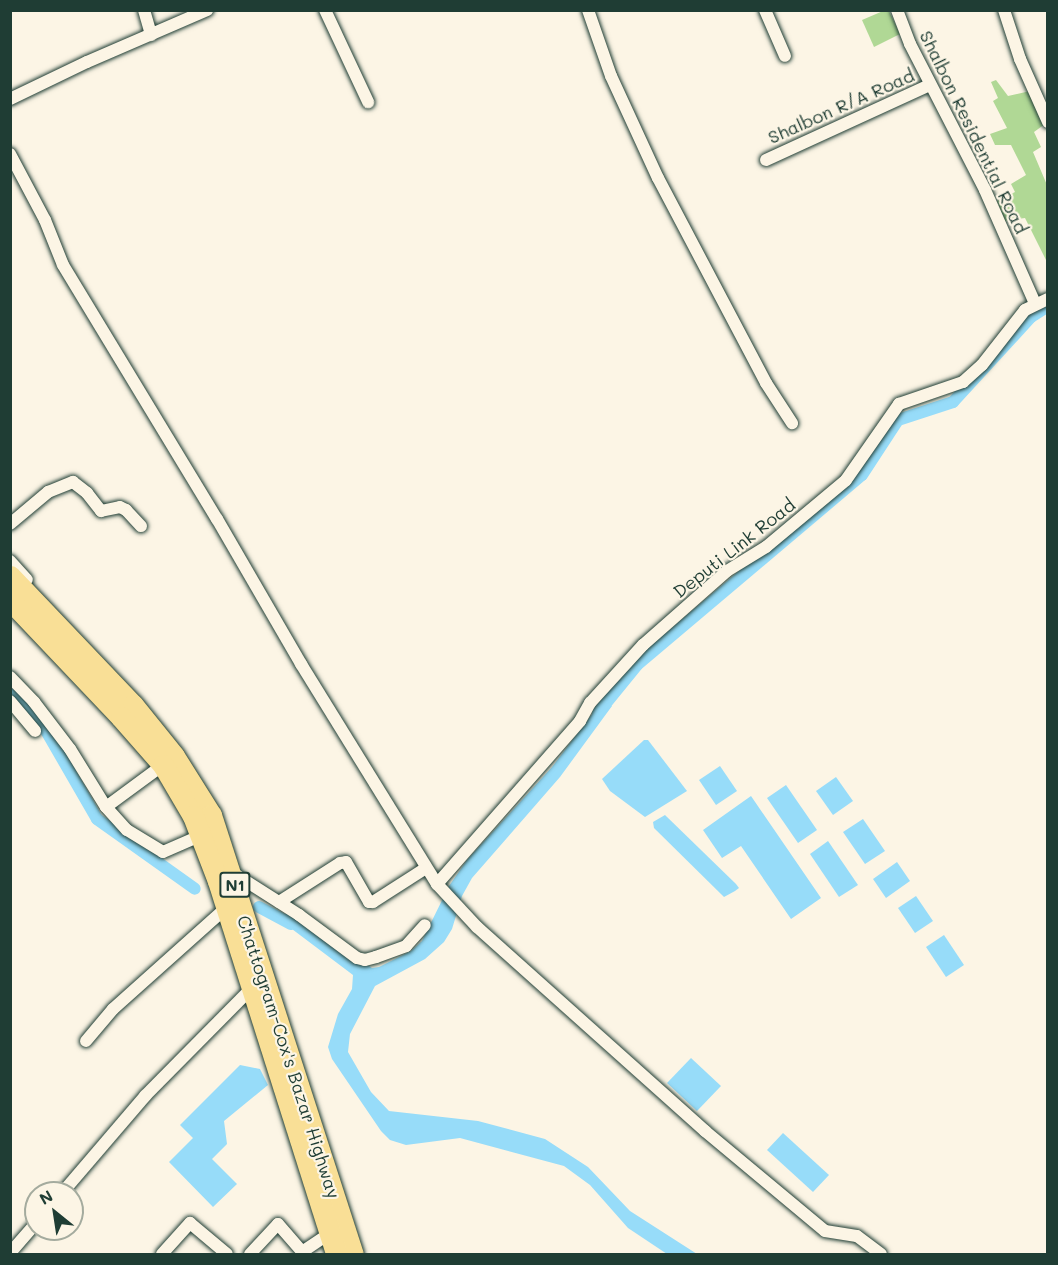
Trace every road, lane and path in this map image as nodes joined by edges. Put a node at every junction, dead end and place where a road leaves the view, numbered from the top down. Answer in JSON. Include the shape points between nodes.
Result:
{"nodes":[{"id":1,"x":144,"y":10,"type":"edge"},
{"id":2,"x":207,"y":10,"type":"edge"},
{"id":3,"x":325,"y":10,"type":"edge"},
{"id":4,"x":588,"y":10,"type":"edge"},
{"id":5,"x":765,"y":10,"type":"edge"},
{"id":6,"x":897,"y":10,"type":"edge"},
{"id":7,"x":1004,"y":10,"type":"edge"},
{"id":8,"x":151,"y":35,"type":"junction"},
{"id":9,"x":785,"y":56,"type":"dead end"},
{"id":10,"x":930,"y":85,"type":"junction"},
{"id":11,"x":10,"y":99,"type":"edge"},
{"id":12,"x":369,"y":102,"type":"dead end"},
{"id":13,"x":1047,"y":122,"type":"edge"},
{"id":14,"x":10,"y":154,"type":"edge"},
{"id":15,"x":766,"y":160,"type":"dead end"},
{"id":16,"x":1047,"y":299,"type":"edge"},
{"id":17,"x":1034,"y":301,"type":"dead end"},
{"id":18,"x":792,"y":423,"type":"dead end"},
{"id":19,"x":10,"y":524,"type":"edge"},
{"id":20,"x":141,"y":526,"type":"dead end"},
{"id":21,"x":10,"y":561,"type":"edge"},
{"id":22,"x":10,"y":576,"type":"edge"},
{"id":23,"x":14,"y":607,"type":"edge"},
{"id":24,"x":10,"y":677,"type":"edge"},
{"id":25,"x":103,"y":683,"type":"junction"},
{"id":26,"x":10,"y":702,"type":"edge"},
{"id":27,"x":35,"y":731,"type":"dead end"},
{"id":28,"x":162,"y":765,"type":"junction"},
{"id":29,"x":106,"y":807,"type":"junction"},
{"id":30,"x":200,"y":836,"type":"junction"},
{"id":31,"x":426,"y":867,"type":"junction"},
{"id":32,"x":230,"y":871,"type":"junction"},
{"id":33,"x":441,"y":888,"type":"junction"},
{"id":34,"x":279,"y":902,"type":"junction"},
{"id":35,"x":225,"y":909,"type":"junction"},
{"id":36,"x":425,"y":925,"type":"dead end"},
{"id":37,"x":250,"y":990,"type":"junction"},
{"id":38,"x":87,"y":1041,"type":"dead end"},
{"id":39,"x":72,"y":1181,"type":"edge"},
{"id":40,"x":328,"y":1234,"type":"junction"},
{"id":41,"x":24,"y":1236,"type":"edge"},
{"id":42,"x":10,"y":1252,"type":"edge"},
{"id":43,"x":162,"y":1254,"type":"edge"},
{"id":44,"x":227,"y":1254,"type":"edge"},
{"id":45,"x":250,"y":1254,"type":"edge"},
{"id":46,"x":336,"y":1254,"type":"edge"},
{"id":47,"x":353,"y":1254,"type":"edge"},
{"id":48,"x":881,"y":1254,"type":"edge"}],
"edges":[{"from":1,"to":8,"type":"street"},
{"from":2,"to":8,"type":"street"},
{"from":3,"to":12,"type":"street"},
{"from":4,"to":18,"type":"street","via":[[611,76],[658,178],[766,383]]},
{"from":5,"to":9,"type":"street"},
{"from":6,"to":10,"type":"street","name":"Shalbon Residential Road"},
{"from":7,"to":13,"type":"street"},
{"from":8,"to":11,"type":"street"},
{"from":10,"to":15,"type":"street","name":"Shalbon R/A Road"},
{"from":10,"to":17,"type":"street","name":"Shalbon Residential Road","via":[[985,190]]},
{"from":14,"to":31,"type":"street","via":[[45,220],[63,265]]},
{"from":16,"to":33,"type":"street","name":"Deputi Link Road","via":[[1025,310],[963,382],[899,404],[846,480],[766,547],[727,571],[644,645],[591,703]]},
{"from":19,"to":20,"type":"street","via":[[48,492],[74,482],[101,511],[120,507]]},
{"from":21,"to":25,"type":"street","via":[[102,662]]},
{"from":22,"to":25,"type":"highway","name":"Chattogram-Cox's Bazar Highway","number":"N1"},
{"from":23,"to":25,"type":"highway","name":"Chattogram-Cox's Bazar Highway","number":"N1"},
{"from":24,"to":29,"type":"street","via":[[70,749]]},
{"from":25,"to":28,"type":"highway","name":"Chattogram-Cox's Bazar Highway","number":"N1"},
{"from":25,"to":32,"type":"highway","name":"Chattogram-Cox's Bazar Highway","number":"N1","via":[[133,705],[174,756],[211,815]]},
{"from":26,"to":27,"type":"street"},
{"from":28,"to":29,"type":"street"},
{"from":28,"to":30,"type":"highway","name":"Chattogram-Cox's Bazar Highway","number":"N1","via":[[193,816]]},
{"from":29,"to":30,"type":"street","via":[[127,830],[163,852]]},
{"from":30,"to":35,"type":"highway","name":"Chattogram-Cox's Bazar Highway","number":"N1"},
{"from":31,"to":33,"type":"street"},
{"from":31,"to":34,"type":"street","via":[[369,902],[346,862],[340,863]]},
{"from":32,"to":34,"type":"street"},
{"from":32,"to":47,"type":"highway","name":"Chattogram-Cox's Bazar Highway","number":"N1"},
{"from":33,"to":48,"type":"street","via":[[477,927],[825,1231],[857,1236]]},
{"from":34,"to":36,"type":"street","via":[[365,960],[406,945]]},
{"from":35,"to":37,"type":"highway","name":"Chattogram-Cox's Bazar Highway","number":"N1"},
{"from":35,"to":38,"type":"street","via":[[113,1009]]},
{"from":37,"to":39,"type":"street","via":[[145,1096]]},
{"from":37,"to":40,"type":"highway","name":"Chattogram-Cox's Bazar Highway","number":"N1"},
{"from":40,"to":45,"type":"street","via":[[303,1252],[278,1224]]},
{"from":40,"to":46,"type":"highway","name":"Chattogram-Cox's Bazar Highway","number":"N1"},
{"from":41,"to":42,"type":"street"},
{"from":43,"to":44,"type":"street","via":[[190,1223]]}]}
